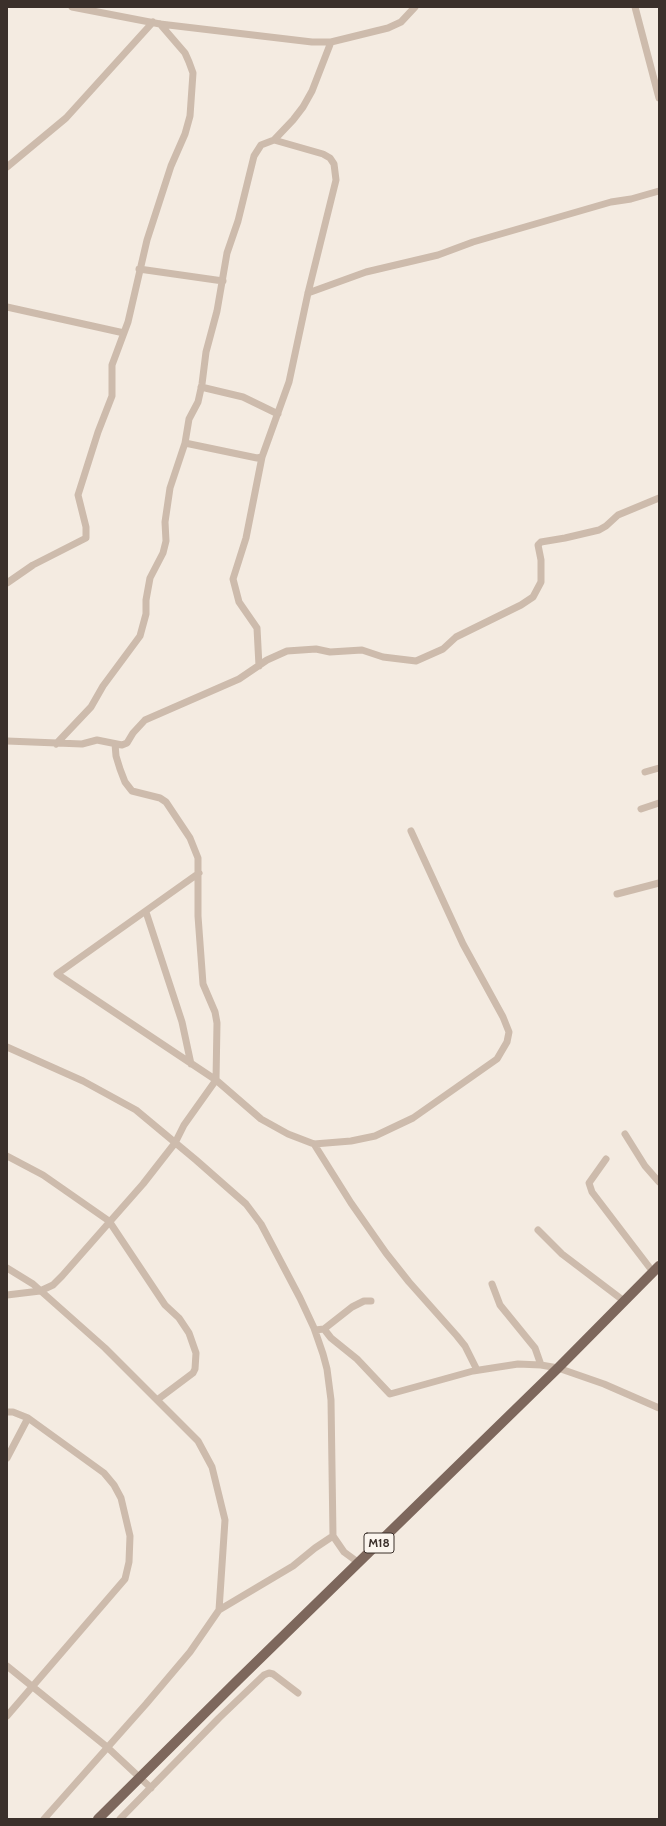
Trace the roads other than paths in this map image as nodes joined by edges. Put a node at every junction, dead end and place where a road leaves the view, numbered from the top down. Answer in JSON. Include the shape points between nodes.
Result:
{"nodes":[{"id":1,"x":72,"y":7,"type":"edge"},
{"id":2,"x":415,"y":7,"type":"edge"},
{"id":3,"x":635,"y":7,"type":"edge"},
{"id":4,"x":156,"y":23,"type":"junction"},
{"id":5,"x":331,"y":42,"type":"junction"},
{"id":6,"x":659,"y":98,"type":"edge"},
{"id":7,"x":274,"y":140,"type":"junction"},
{"id":8,"x":7,"y":167,"type":"edge"},
{"id":9,"x":659,"y":191,"type":"edge"},
{"id":10,"x":139,"y":269,"type":"junction"},
{"id":11,"x":223,"y":281,"type":"junction"},
{"id":12,"x":308,"y":293,"type":"junction"},
{"id":13,"x":7,"y":307,"type":"edge"},
{"id":14,"x":124,"y":333,"type":"junction"},
{"id":15,"x":201,"y":387,"type":"junction"},
{"id":16,"x":278,"y":414,"type":"junction"},
{"id":17,"x":185,"y":443,"type":"junction"},
{"id":18,"x":262,"y":457,"type":"junction"},
{"id":19,"x":659,"y":498,"type":"edge"},
{"id":20,"x":7,"y":583,"type":"edge"},
{"id":21,"x":259,"y":666,"type":"junction"},
{"id":22,"x":7,"y":741,"type":"edge"},
{"id":23,"x":56,"y":744,"type":"junction"},
{"id":24,"x":115,"y":744,"type":"junction"},
{"id":25,"x":659,"y":768,"type":"edge"},
{"id":26,"x":645,"y":772,"type":"dead end"},
{"id":27,"x":659,"y":803,"type":"edge"},
{"id":28,"x":641,"y":809,"type":"dead end"},
{"id":29,"x":411,"y":831,"type":"dead end"},
{"id":30,"x":199,"y":873,"type":"junction"},
{"id":31,"x":659,"y":883,"type":"edge"},
{"id":32,"x":617,"y":894,"type":"dead end"},
{"id":33,"x":146,"y":912,"type":"junction"},
{"id":34,"x":7,"y":1047,"type":"edge"},
{"id":35,"x":191,"y":1064,"type":"junction"},
{"id":36,"x":216,"y":1080,"type":"junction"},
{"id":37,"x":624,"y":1134,"type":"dead end"},
{"id":38,"x":175,"y":1143,"type":"junction"},
{"id":39,"x":314,"y":1144,"type":"junction"},
{"id":40,"x":7,"y":1156,"type":"edge"},
{"id":41,"x":606,"y":1159,"type":"dead end"},
{"id":42,"x":659,"y":1182,"type":"edge"},
{"id":43,"x":109,"y":1221,"type":"junction"},
{"id":44,"x":538,"y":1230,"type":"dead end"},
{"id":45,"x":7,"y":1268,"type":"edge"},
{"id":46,"x":656,"y":1269,"type":"edge"},
{"id":47,"x":492,"y":1284,"type":"dead end"},
{"id":48,"x":40,"y":1291,"type":"junction"},
{"id":49,"x":7,"y":1295,"type":"edge"},
{"id":50,"x":624,"y":1301,"type":"junction"},
{"id":51,"x":371,"y":1302,"type":"dead end"},
{"id":52,"x":324,"y":1329,"type":"junction"},
{"id":53,"x":315,"y":1330,"type":"junction"},
{"id":54,"x":541,"y":1365,"type":"junction"},
{"id":55,"x":558,"y":1368,"type":"junction"},
{"id":56,"x":477,"y":1370,"type":"junction"},
{"id":57,"x":157,"y":1400,"type":"junction"},
{"id":58,"x":659,"y":1408,"type":"edge"},
{"id":59,"x":7,"y":1412,"type":"edge"},
{"id":60,"x":28,"y":1418,"type":"junction"},
{"id":61,"x":7,"y":1458,"type":"edge"},
{"id":62,"x":333,"y":1536,"type":"junction"},
{"id":63,"x":359,"y":1564,"type":"junction"},
{"id":64,"x":219,"y":1610,"type":"junction"},
{"id":65,"x":7,"y":1666,"type":"edge"},
{"id":66,"x":33,"y":1686,"type":"junction"},
{"id":67,"x":298,"y":1693,"type":"dead end"},
{"id":68,"x":7,"y":1716,"type":"edge"},
{"id":69,"x":107,"y":1747,"type":"junction"},
{"id":70,"x":140,"y":1778,"type":"junction"},
{"id":71,"x":151,"y":1788,"type":"junction"},
{"id":72,"x":44,"y":1819,"type":"edge"},
{"id":73,"x":98,"y":1819,"type":"edge"},
{"id":74,"x":120,"y":1819,"type":"edge"}],
"edges":[{"from":1,"to":4,"type":"street"},
{"from":2,"to":5,"type":"street","via":[[402,22],[388,28]]},
{"from":3,"to":6,"type":"street"},
{"from":4,"to":5,"type":"street","via":[[312,42]]},
{"from":4,"to":8,"type":"street","via":[[66,118]]},
{"from":4,"to":10,"type":"street","via":[[184,54],[193,73],[186,134],[171,166]]},
{"from":5,"to":7,"type":"street","via":[[303,107]]},
{"from":7,"to":11,"type":"street","via":[[261,145],[254,156],[238,221],[227,253]]},
{"from":7,"to":12,"type":"street","via":[[323,154],[334,164],[336,180]]},
{"from":9,"to":12,"type":"street","via":[[611,202],[473,242],[438,255],[366,272]]},
{"from":10,"to":11,"type":"street"},
{"from":10,"to":14,"type":"street"},
{"from":11,"to":15,"type":"street","via":[[206,352]]},
{"from":12,"to":16,"type":"street","via":[[289,382]]},
{"from":13,"to":14,"type":"street"},
{"from":14,"to":20,"type":"street","via":[[112,366],[112,396],[78,495],[86,527],[86,538],[39,562]]},
{"from":15,"to":16,"type":"street","via":[[243,397]]},
{"from":15,"to":17,"type":"street","via":[[198,402],[189,420]]},
{"from":16,"to":18,"type":"street"},
{"from":17,"to":18,"type":"street"},
{"from":17,"to":23,"type":"street","via":[[170,488],[165,522],[166,541],[163,553],[150,578],[146,614],[140,636],[103,686],[91,707]]},
{"from":18,"to":21,"type":"street","via":[[246,538],[234,579],[239,602],[257,628]]},
{"from":19,"to":21,"type":"street","via":[[618,515],[599,530],[541,542],[538,545],[541,582],[533,597],[461,634],[443,649],[430,655],[409,660],[383,657],[362,650],[297,650],[277,654]]},
{"from":21,"to":24,"type":"street","via":[[239,679],[145,720],[127,743]]},
{"from":22,"to":23,"type":"street"},
{"from":23,"to":24,"type":"street","via":[[82,744],[97,740]]},
{"from":24,"to":30,"type":"street","via":[[116,756],[125,782],[132,791],[160,798],[172,809],[195,848]]},
{"from":25,"to":26,"type":"street"},
{"from":27,"to":28,"type":"street"},
{"from":29,"to":39,"type":"street","via":[[463,944],[503,1017],[509,1032],[507,1042],[497,1059],[413,1118],[376,1136]]},
{"from":30,"to":33,"type":"street"},
{"from":30,"to":36,"type":"street","via":[[198,916],[203,984],[217,1023]]},
{"from":31,"to":32,"type":"street"},
{"from":33,"to":35,"type":"street","via":[[182,1022]]},
{"from":33,"to":35,"type":"street","via":[[57,974]]},
{"from":34,"to":38,"type":"street","via":[[126,1103]]},
{"from":35,"to":36,"type":"street"},
{"from":36,"to":38,"type":"street"},
{"from":36,"to":39,"type":"street","via":[[261,1119],[288,1134]]},
{"from":37,"to":42,"type":"street"},
{"from":38,"to":43,"type":"street","via":[[143,1184]]},
{"from":38,"to":53,"type":"street","via":[[254,1214],[291,1279]]},
{"from":39,"to":56,"type":"street","via":[[347,1198],[386,1253],[465,1346]]},
{"from":40,"to":43,"type":"street","via":[[43,1175]]},
{"from":41,"to":46,"type":"street","via":[[589,1183],[592,1192]]},
{"from":43,"to":48,"type":"street","via":[[62,1276],[53,1285]]},
{"from":43,"to":57,"type":"street","via":[[165,1305],[185,1326],[194,1345],[196,1362],[192,1373]]},
{"from":44,"to":50,"type":"street","via":[[562,1254]]},
{"from":45,"to":48,"type":"street","via":[[25,1278]]},
{"from":46,"to":50,"type":"main road","number":"M18"},
{"from":47,"to":54,"type":"street","via":[[500,1305],[535,1348]]},
{"from":48,"to":49,"type":"street"},
{"from":48,"to":57,"type":"street","via":[[105,1348]]},
{"from":50,"to":55,"type":"main road","number":"M18"},
{"from":51,"to":52,"type":"street","via":[[364,1301],[352,1307]]},
{"from":52,"to":53,"type":"street"},
{"from":52,"to":56,"type":"street","via":[[390,1394]]},
{"from":53,"to":62,"type":"street","via":[[327,1369],[331,1400]]},
{"from":54,"to":55,"type":"street"},
{"from":54,"to":56,"type":"street","via":[[518,1364]]},
{"from":55,"to":58,"type":"street","via":[[604,1384]]},
{"from":55,"to":63,"type":"main road","number":"M18"},
{"from":57,"to":64,"type":"street","via":[[198,1441],[216,1478],[225,1520]]},
{"from":59,"to":60,"type":"street"},
{"from":60,"to":61,"type":"street"},
{"from":60,"to":66,"type":"street","via":[[104,1473],[114,1484],[121,1498],[130,1536],[130,1562],[125,1579]]},
{"from":62,"to":63,"type":"street","via":[[344,1552]]},
{"from":62,"to":64,"type":"street","via":[[293,1566]]},
{"from":63,"to":70,"type":"main road","number":"M18"},
{"from":64,"to":69,"type":"street","via":[[190,1652]]},
{"from":65,"to":66,"type":"street"},
{"from":66,"to":68,"type":"street"},
{"from":66,"to":69,"type":"street"},
{"from":67,"to":71,"type":"street","via":[[273,1674],[264,1675]]},
{"from":69,"to":70,"type":"street"},
{"from":69,"to":72,"type":"street"},
{"from":70,"to":71,"type":"street"},
{"from":70,"to":73,"type":"main road","number":"M18"},
{"from":71,"to":74,"type":"street"}]}
